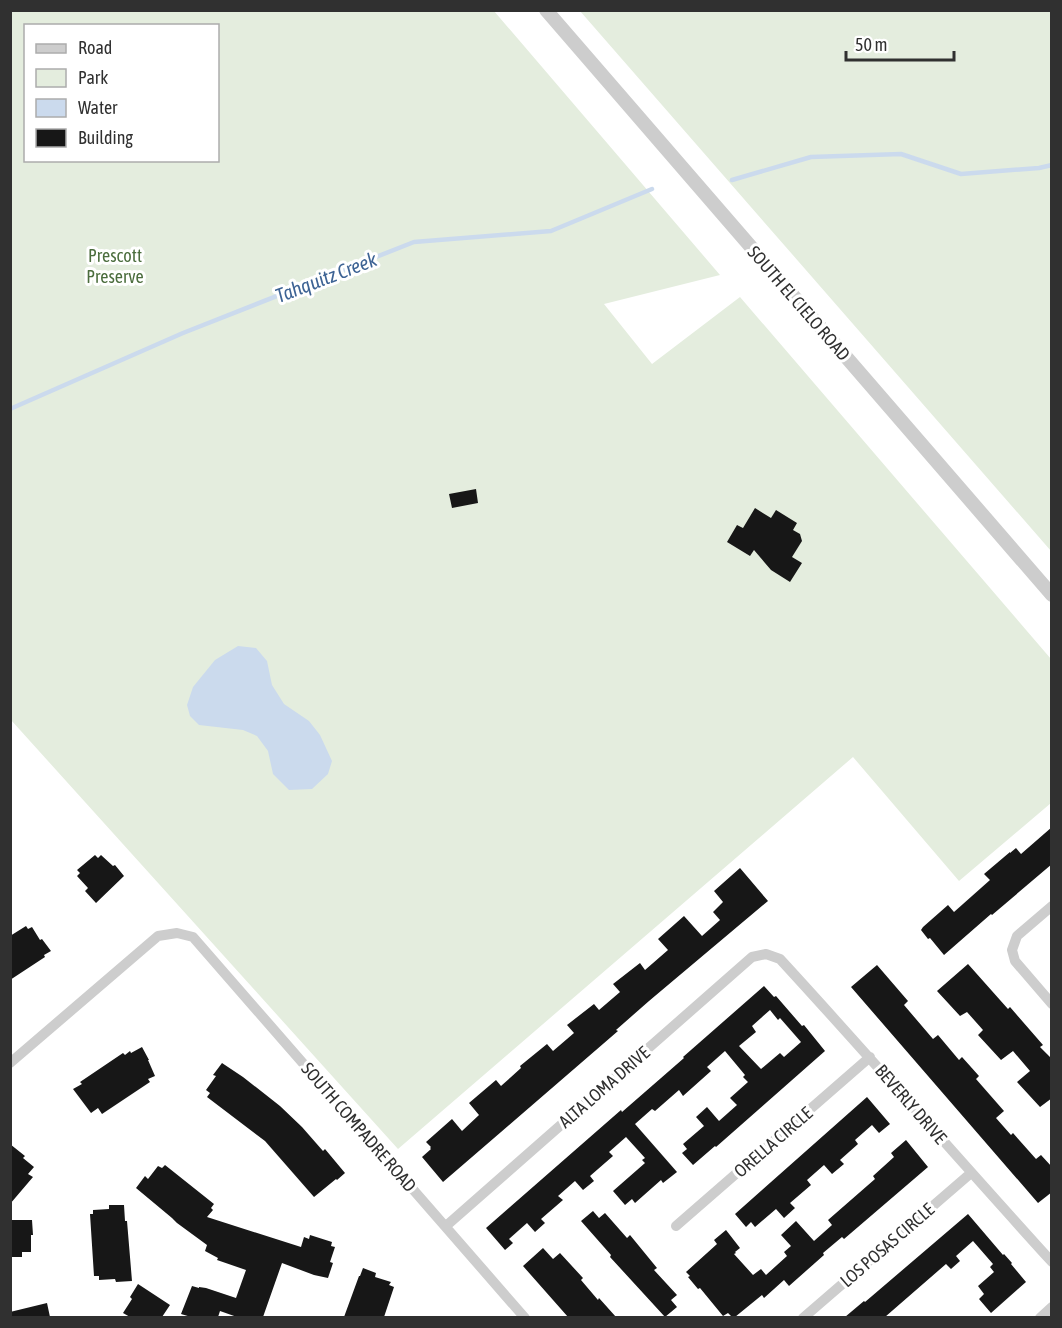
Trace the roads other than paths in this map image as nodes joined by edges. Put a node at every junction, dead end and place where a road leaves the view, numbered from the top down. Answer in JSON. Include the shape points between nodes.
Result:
{"nodes":[{"id":1,"x":546,"y":10,"type":"edge"},
{"id":2,"x":1052,"y":595,"type":"edge"},
{"id":3,"x":1052,"y":906,"type":"edge"},
{"id":4,"x":766,"y":954,"type":"joint"},
{"id":5,"x":1052,"y":1004,"type":"edge"},
{"id":6,"x":870,"y":1057,"type":"junction"},
{"id":7,"x":10,"y":1063,"type":"edge"},
{"id":8,"x":971,"y":1173,"type":"junction"},
{"id":9,"x":446,"y":1226,"type":"junction"},
{"id":10,"x":676,"y":1226,"type":"dead end"},
{"id":11,"x":1052,"y":1262,"type":"edge"},
{"id":12,"x":1052,"y":1307,"type":"edge"},
{"id":13,"x":525,"y":1317,"type":"edge"},
{"id":14,"x":803,"y":1317,"type":"edge"},
{"id":15,"x":1040,"y":1317,"type":"edge"}],
"edges":[{"from":1,"to":2,"type":"street","name":"SOUTH EL CIELO ROAD"},
{"from":3,"to":5,"type":"street","via":[[1017,936],[1012,950],[1015,962]]},
{"from":4,"to":6,"type":"street","name":"BEVERLY DRIVE","via":[[780,959]]},
{"from":4,"to":9,"type":"street","name":"ALTA LOMA DRIVE","via":[[752,957]]},
{"from":6,"to":8,"type":"street","name":"BEVERLY DRIVE"},
{"from":6,"to":10,"type":"street","name":"ORELLA CIRCLE"},
{"from":7,"to":9,"type":"street","name":"SOUTH COMPADRE ROAD","via":[[158,936],[177,933],[193,937]]},
{"from":8,"to":11,"type":"street","name":"BEVERLY DRIVE"},
{"from":8,"to":14,"type":"street","name":"LOS POSAS CIRCLE"},
{"from":9,"to":13,"type":"street","name":"SOUTH COMPADRE ROAD"},
{"from":12,"to":15,"type":"street"}]}
